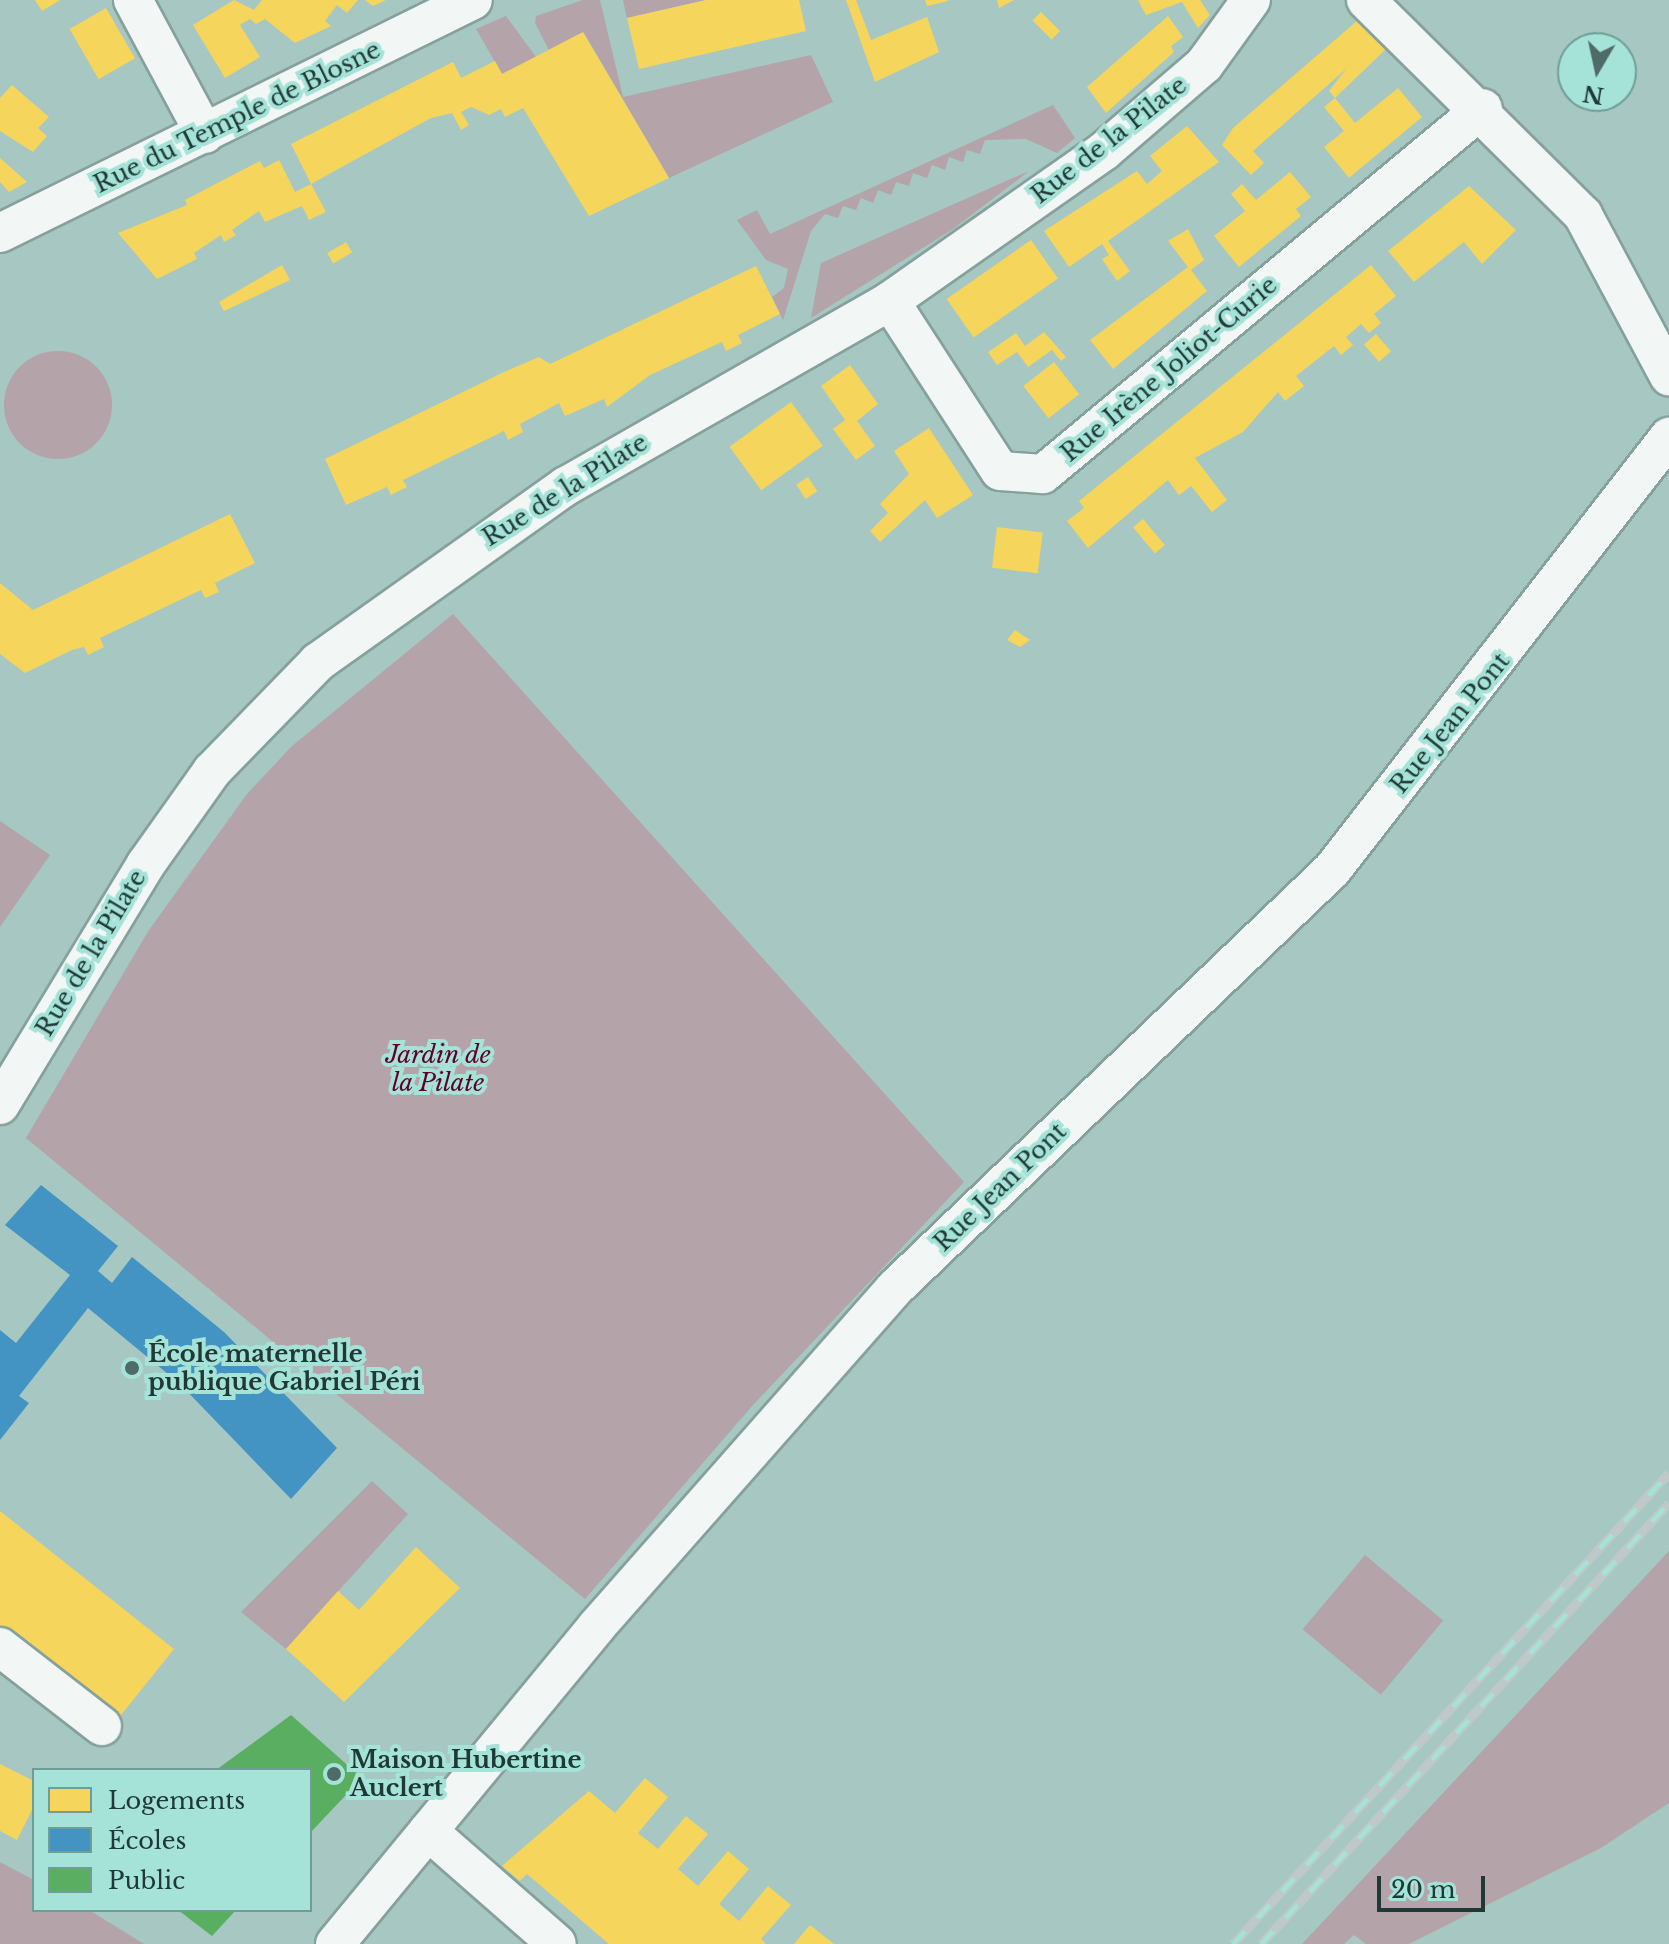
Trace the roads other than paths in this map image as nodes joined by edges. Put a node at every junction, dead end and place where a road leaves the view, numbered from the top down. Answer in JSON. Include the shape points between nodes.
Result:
{"nodes":[{"id":1,"x":133,"y":0,"type":"edge"},
{"id":2,"x":473,"y":0,"type":"edge"},
{"id":3,"x":1251,"y":0,"type":"edge"},
{"id":4,"x":1366,"y":0,"type":"edge"},
{"id":5,"x":1483,"y":108,"type":"junction"},
{"id":6,"x":205,"y":134,"type":"junction"},
{"id":7,"x":0,"y":233,"type":"edge"},
{"id":8,"x":890,"y":301,"type":"junction"},
{"id":9,"x":1669,"y":376,"type":"edge"},
{"id":10,"x":1669,"y":437,"type":"edge"},
{"id":11,"x":0,"y":1105,"type":"edge"},
{"id":12,"x":0,"y":1647,"type":"edge"},
{"id":13,"x":102,"y":1726,"type":"dead end"},
{"id":14,"x":428,"y":1831,"type":"junction"},
{"id":15,"x":335,"y":1944,"type":"edge"},
{"id":16,"x":557,"y":1944,"type":"edge"}],
"edges":[{"from":1,"to":6,"type":"street"},
{"from":2,"to":6,"type":"street","name":"Rue du Temple de Blosne"},
{"from":3,"to":8,"type":"street","name":"Rue de la Pilate","via":[[1204,65],[1104,151]]},
{"from":4,"to":5,"type":"street"},
{"from":5,"to":8,"type":"street","name":"Rue Irène Joliot-Curie","via":[[1043,474],[1000,471]]},
{"from":5,"to":9,"type":"street","via":[[1583,215]]},
{"from":6,"to":7,"type":"street","name":"Rue du Temple de Blosne"},
{"from":8,"to":11,"type":"street","name":"Rue de la Pilate","via":[[566,486],[318,662],[261,716],[187,806]]},
{"from":10,"to":14,"type":"street","name":"Rue Jean Pont","via":[[1332,870],[895,1288],[656,1557]]},
{"from":12,"to":13,"type":"street"},
{"from":14,"to":15,"type":"street","name":"Rue Jean Pont"},
{"from":14,"to":16,"type":"street"}]}
